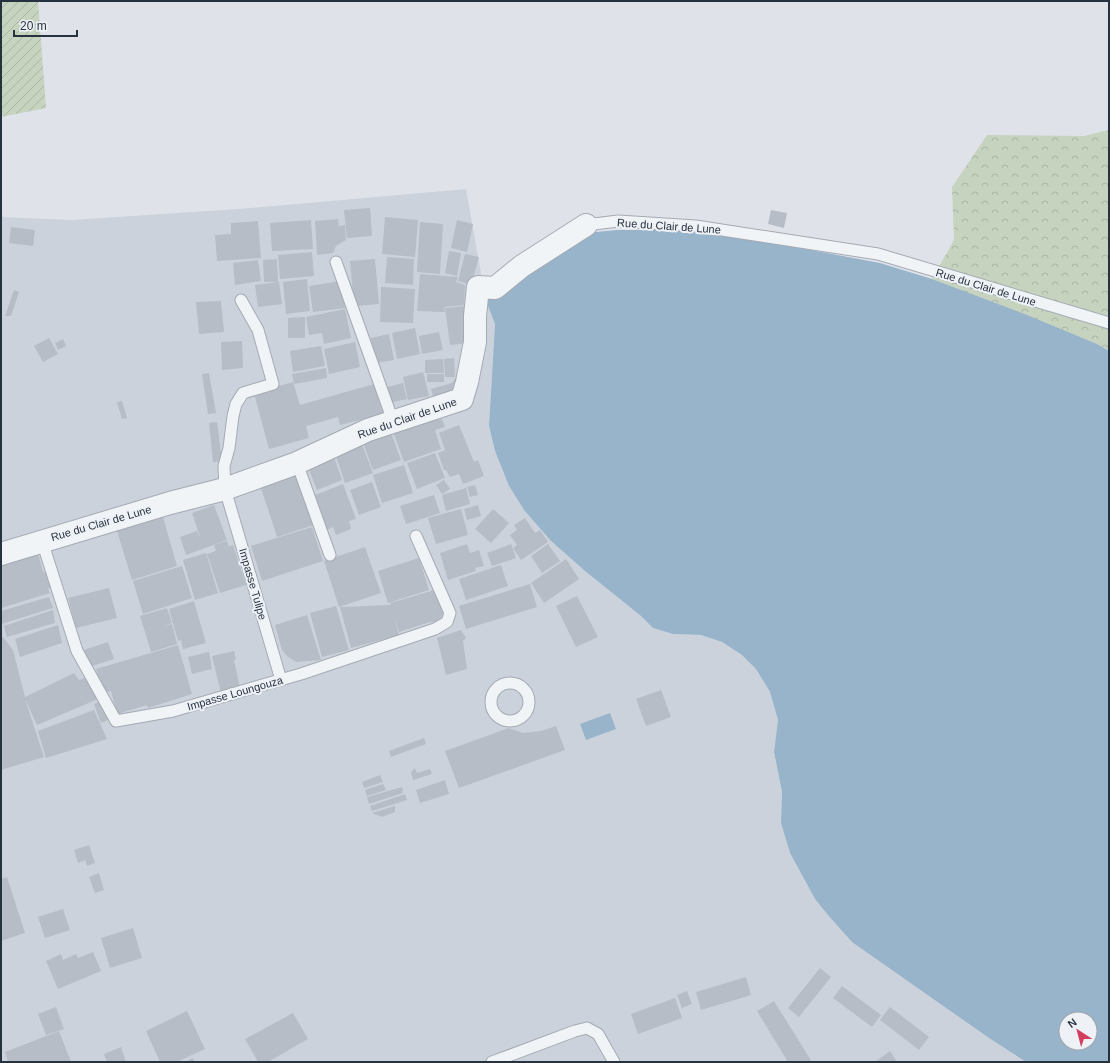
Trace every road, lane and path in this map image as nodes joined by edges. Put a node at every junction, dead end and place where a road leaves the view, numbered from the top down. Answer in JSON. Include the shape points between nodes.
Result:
{"nodes":[{"id":1,"x":586,"y":225,"type":"joint"},
{"id":2,"x":336,"y":262,"type":"dead end"},
{"id":3,"x":240,"y":300,"type":"dead end"},
{"id":4,"x":1109,"y":323,"type":"edge"},
{"id":5,"x":393,"y":421,"type":"junction"},
{"id":6,"x":297,"y":463,"type":"junction"},
{"id":7,"x":225,"y":489,"type":"junction"},
{"id":8,"x":416,"y":536,"type":"dead end"},
{"id":9,"x":42,"y":541,"type":"junction"},
{"id":10,"x":1,"y":554,"type":"edge"},
{"id":11,"x":330,"y":555,"type":"dead end"},
{"id":12,"x":281,"y":680,"type":"junction"},
{"id":13,"x":492,"y":1062,"type":"edge"},
{"id":14,"x":614,"y":1062,"type":"edge"}],
"edges":[{"from":1,"to":4,"type":"lane","name":"Rue du Clair de Lune","via":[[618,221],[696,226],[878,254]]},
{"from":1,"to":5,"type":"street","name":"Rue du Clair de Lune","via":[[522,266],[495,288],[478,287],[474,316],[475,342],[462,399]]},
{"from":2,"to":5,"type":"lane"},
{"from":3,"to":7,"type":"lane","name":"Impasse Tulipe","via":[[258,330],[274,384],[243,393],[236,404],[224,466]]},
{"from":5,"to":6,"type":"street","name":"Rue du Clair de Lune"},
{"from":6,"to":7,"type":"street","name":"Rue du Clair de Lune"},
{"from":6,"to":11,"type":"lane"},
{"from":7,"to":9,"type":"street","name":"Rue du Clair de Lune"},
{"from":7,"to":12,"type":"lane","name":"Impasse Tulipe"},
{"from":8,"to":12,"type":"lane","name":"Impasse Loungouza","via":[[450,613],[447,622],[435,629]]},
{"from":9,"to":10,"type":"street","name":"Rue du Clair de Lune"},
{"from":9,"to":12,"type":"lane","name":"Impasse Loungouza","via":[[76,650],[116,721],[173,711]]},
{"from":13,"to":14,"type":"lane","via":[[587,1028],[598,1034]]}]}
